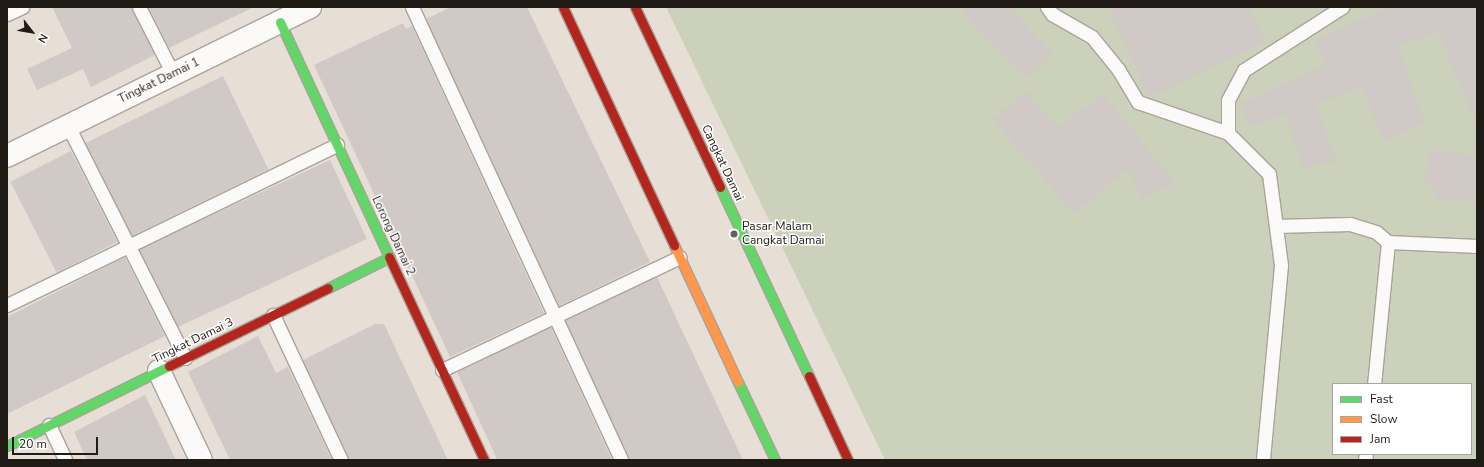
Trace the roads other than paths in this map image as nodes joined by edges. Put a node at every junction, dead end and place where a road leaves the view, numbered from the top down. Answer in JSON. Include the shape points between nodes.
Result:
{"nodes":[{"id":1,"x":22,"y":7,"type":"edge"},
{"id":2,"x":139,"y":7,"type":"edge"},
{"id":3,"x":310,"y":7,"type":"edge"},
{"id":4,"x":412,"y":7,"type":"edge"},
{"id":5,"x":563,"y":7,"type":"edge"},
{"id":6,"x":635,"y":7,"type":"edge"},
{"id":7,"x":1047,"y":7,"type":"edge"},
{"id":8,"x":1342,"y":7,"type":"edge"},
{"id":9,"x":7,"y":14,"type":"edge"},
{"id":10,"x":280,"y":22,"type":"junction"},
{"id":11,"x":173,"y":74,"type":"junction"},
{"id":12,"x":68,"y":126,"type":"junction"},
{"id":13,"x":1228,"y":133,"type":"junction"},
{"id":14,"x":337,"y":144,"type":"junction"},
{"id":15,"x":7,"y":156,"type":"edge"},
{"id":16,"x":1276,"y":226,"type":"junction"},
{"id":17,"x":1388,"y":242,"type":"junction"},
{"id":18,"x":129,"y":246,"type":"junction"},
{"id":19,"x":1477,"y":246,"type":"edge"},
{"id":20,"x":390,"y":257,"type":"junction"},
{"id":21,"x":680,"y":257,"type":"junction"},
{"id":22,"x":7,"y":305,"type":"edge"},
{"id":23,"x":273,"y":315,"type":"junction"},
{"id":24,"x":554,"y":316,"type":"junction"},
{"id":25,"x":185,"y":358,"type":"junction"},
{"id":26,"x":442,"y":370,"type":"junction"},
{"id":27,"x":159,"y":371,"type":"junction"},
{"id":28,"x":1374,"y":383,"type":"edge"},
{"id":29,"x":49,"y":425,"type":"junction"},
{"id":30,"x":7,"y":446,"type":"edge"},
{"id":31,"x":65,"y":460,"type":"edge"},
{"id":32,"x":201,"y":460,"type":"edge"},
{"id":33,"x":341,"y":460,"type":"edge"},
{"id":34,"x":484,"y":460,"type":"edge"},
{"id":35,"x":621,"y":460,"type":"edge"},
{"id":36,"x":775,"y":460,"type":"edge"},
{"id":37,"x":848,"y":460,"type":"edge"},
{"id":38,"x":1262,"y":460,"type":"edge"}],
"edges":[{"from":1,"to":9,"type":"lane"},
{"from":2,"to":11,"type":"lane"},
{"from":3,"to":10,"type":"street","name":"Tingkat Damai 1"},
{"from":4,"to":24,"type":"lane"},
{"from":5,"to":21,"type":"street"},
{"from":6,"to":37,"type":"street","name":"Cangkat Damai"},
{"from":7,"to":13,"type":"lane","via":[[1052,14],[1092,37],[1118,68],[1138,102]]},
{"from":8,"to":13,"type":"lane","via":[[1244,70],[1228,100]]},
{"from":10,"to":11,"type":"street","name":"Tingkat Damai 1"},
{"from":10,"to":14,"type":"street","name":"Lorong Damai 2"},
{"from":11,"to":12,"type":"street","name":"Tingkat Damai 1"},
{"from":12,"to":15,"type":"street","name":"Tingkat Damai 1"},
{"from":12,"to":18,"type":"lane"},
{"from":13,"to":16,"type":"lane","via":[[1269,174]]},
{"from":14,"to":18,"type":"lane"},
{"from":14,"to":20,"type":"street","name":"Lorong Damai 2"},
{"from":16,"to":17,"type":"lane","via":[[1350,224],[1376,232]]},
{"from":16,"to":38,"type":"lane","via":[[1281,265]]},
{"from":17,"to":19,"type":"lane"},
{"from":17,"to":28,"type":"lane"},
{"from":18,"to":22,"type":"lane"},
{"from":18,"to":25,"type":"lane"},
{"from":20,"to":23,"type":"street","name":"Tingkat Damai 3"},
{"from":20,"to":26,"type":"street","name":"Lorong Damai 2"},
{"from":21,"to":24,"type":"lane"},
{"from":21,"to":36,"type":"street"},
{"from":23,"to":25,"type":"street","name":"Tingkat Damai 3"},
{"from":23,"to":33,"type":"lane"},
{"from":24,"to":26,"type":"lane"},
{"from":24,"to":35,"type":"lane"},
{"from":25,"to":27,"type":"street","name":"Tingkat Damai 3"},
{"from":26,"to":34,"type":"street","name":"Lorong Damai 2"},
{"from":27,"to":29,"type":"street","name":"Tingkat Damai 3"},
{"from":27,"to":32,"type":"street"},
{"from":29,"to":30,"type":"street","name":"Tingkat Damai 3"},
{"from":29,"to":31,"type":"lane"}]}
